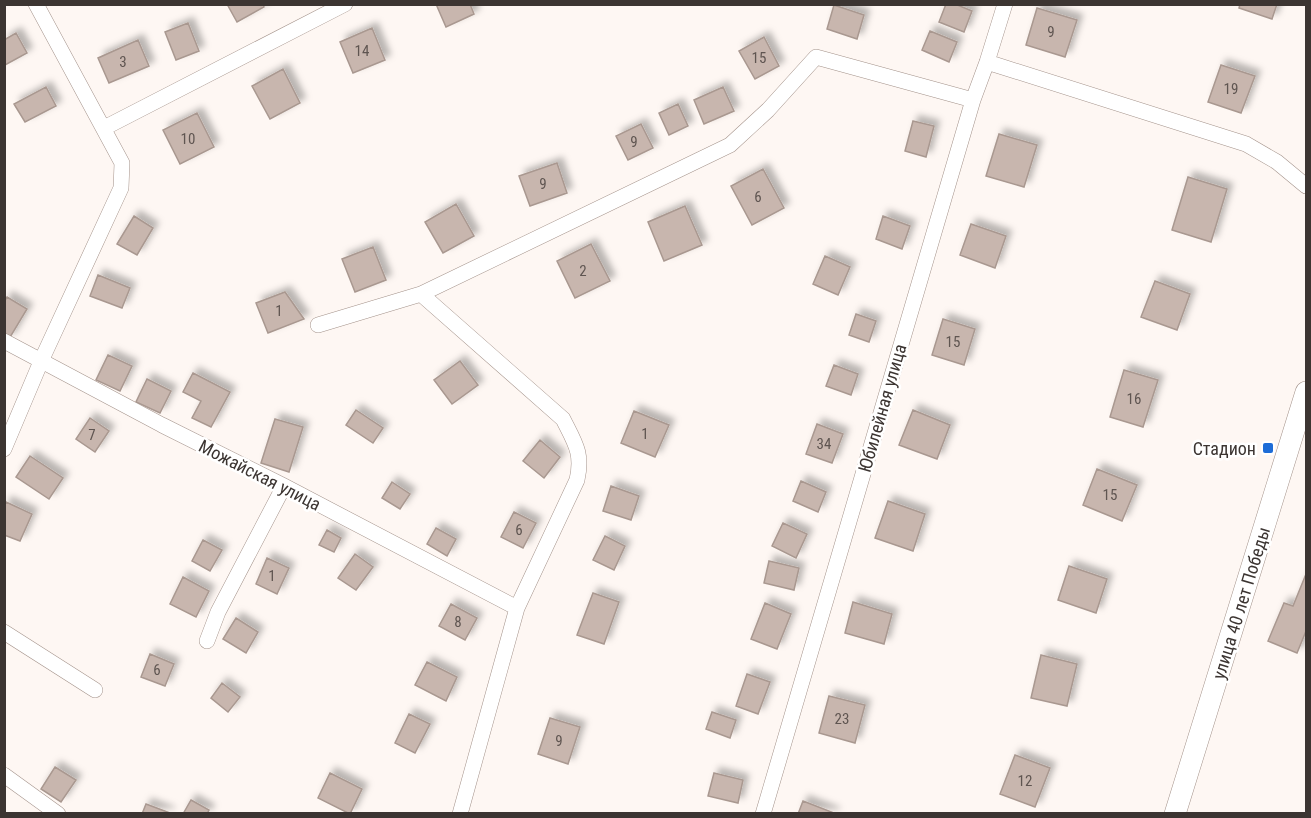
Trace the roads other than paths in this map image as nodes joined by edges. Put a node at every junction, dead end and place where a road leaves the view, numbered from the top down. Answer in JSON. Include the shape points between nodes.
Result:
{"nodes":[{"id":1,"x":36,"y":4,"type":"edge"},
{"id":2,"x":345,"y":4,"type":"edge"},
{"id":3,"x":1005,"y":4,"type":"edge"},
{"id":4,"x":987,"y":62,"type":"junction"},
{"id":5,"x":973,"y":100,"type":"junction"},
{"id":6,"x":104,"y":128,"type":"junction"},
{"id":7,"x":1306,"y":186,"type":"edge"},
{"id":8,"x":421,"y":294,"type":"junction"},
{"id":9,"x":318,"y":325,"type":"dead end"},
{"id":10,"x":4,"y":341,"type":"edge"},
{"id":11,"x":42,"y":359,"type":"junction"},
{"id":12,"x":1306,"y":392,"type":"edge"},
{"id":13,"x":4,"y":448,"type":"edge"},
{"id":14,"x":284,"y":486,"type":"junction"},
{"id":15,"x":517,"y":608,"type":"junction"},
{"id":16,"x":4,"y":632,"type":"edge"},
{"id":17,"x":207,"y":641,"type":"dead end"},
{"id":18,"x":95,"y":690,"type":"dead end"},
{"id":19,"x":4,"y":775,"type":"edge"},
{"id":20,"x":58,"y":813,"type":"edge"},
{"id":21,"x":460,"y":813,"type":"edge"},
{"id":22,"x":764,"y":813,"type":"edge"},
{"id":23,"x":1175,"y":813,"type":"edge"}],
"edges":[{"from":1,"to":6,"type":"street"},
{"from":2,"to":6,"type":"street"},
{"from":3,"to":4,"type":"street","name":"Юбилейная улица"},
{"from":4,"to":5,"type":"street","name":"Юбилейная улица"},
{"from":4,"to":7,"type":"street","via":[[1246,144],[1278,162]]},
{"from":5,"to":8,"type":"street","via":[[816,57],[730,145]]},
{"from":5,"to":22,"type":"street","name":"Юбилейная улица"},
{"from":6,"to":11,"type":"street","via":[[122,163],[121,188]]},
{"from":8,"to":9,"type":"street"},
{"from":8,"to":15,"type":"street","via":[[564,419],[577,447],[581,464],[577,480]]},
{"from":10,"to":11,"type":"street","name":"Можайская улица"},
{"from":11,"to":13,"type":"street"},
{"from":11,"to":14,"type":"street","name":"Можайская улица"},
{"from":12,"to":23,"type":"street","name":"улица 40 лет Победы"},
{"from":14,"to":15,"type":"street","name":"Можайская улица"},
{"from":14,"to":17,"type":"street","via":[[218,612]]},
{"from":15,"to":21,"type":"street"},
{"from":16,"to":18,"type":"street"},
{"from":19,"to":20,"type":"street"}]}
